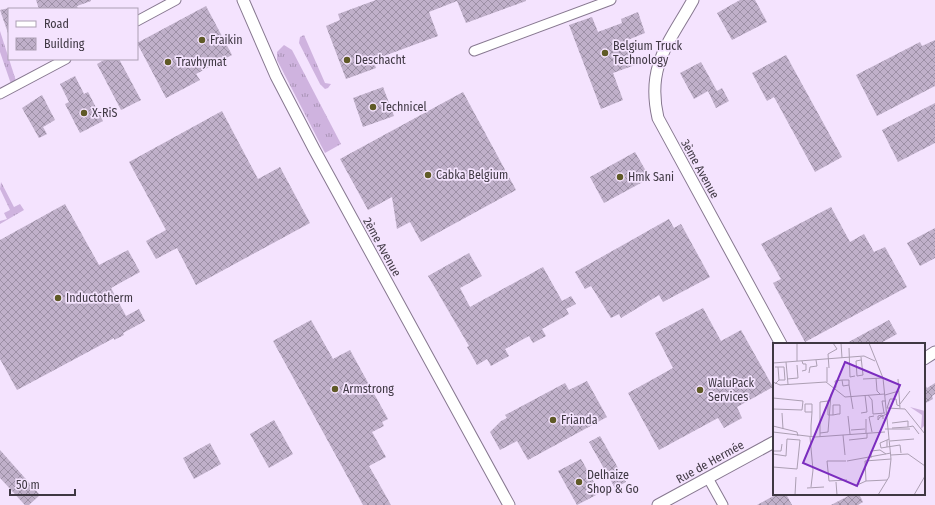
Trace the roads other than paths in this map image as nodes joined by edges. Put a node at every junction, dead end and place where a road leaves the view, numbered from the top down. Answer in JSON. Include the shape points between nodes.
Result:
{"nodes":[{"id":1,"x":176,"y":0,"type":"edge"},
{"id":2,"x":243,"y":0,"type":"edge"},
{"id":3,"x":612,"y":0,"type":"edge"},
{"id":4,"x":693,"y":0,"type":"edge"},
{"id":5,"x":138,"y":20,"type":"edge"},
{"id":6,"x":474,"y":51,"type":"dead end"},
{"id":7,"x":64,"y":60,"type":"edge"},
{"id":8,"x":0,"y":94,"type":"edge"},
{"id":9,"x":780,"y":343,"type":"edge"},
{"id":10,"x":935,"y":352,"type":"edge"},
{"id":11,"x":925,"y":358,"type":"edge"},
{"id":12,"x":773,"y":443,"type":"edge"},
{"id":13,"x":708,"y":478,"type":"junction"},
{"id":14,"x":508,"y":504,"type":"edge"},
{"id":15,"x":658,"y":505,"type":"edge"},
{"id":16,"x":723,"y":505,"type":"edge"}],
"edges":[{"from":1,"to":5,"type":"street"},
{"from":2,"to":14,"type":"street","name":"2ème Avenue","via":[[276,76],[314,149]]},
{"from":3,"to":6,"type":"street"},
{"from":4,"to":9,"type":"street","name":"3ème Avenue","via":[[656,70],[653,94],[658,118]]},
{"from":7,"to":8,"type":"street"},
{"from":10,"to":11,"type":"street"},
{"from":12,"to":13,"type":"street","name":"Rue de Hermée"},
{"from":13,"to":15,"type":"street","name":"Rue de Hermée"},
{"from":13,"to":16,"type":"street"}]}
